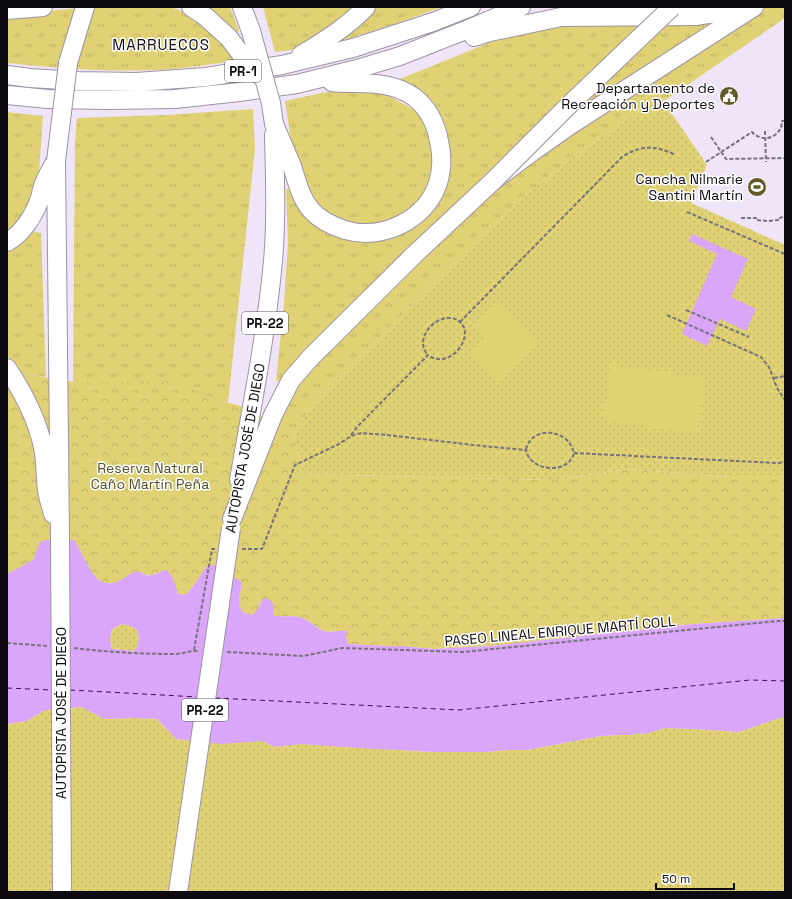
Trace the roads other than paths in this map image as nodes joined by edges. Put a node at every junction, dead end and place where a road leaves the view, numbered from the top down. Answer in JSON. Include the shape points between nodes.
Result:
{"nodes":[{"id":1,"x":43,"y":7,"type":"edge"},
{"id":2,"x":77,"y":7,"type":"edge"},
{"id":3,"x":85,"y":7,"type":"edge"},
{"id":4,"x":191,"y":7,"type":"edge"},
{"id":5,"x":242,"y":7,"type":"edge"},
{"id":6,"x":366,"y":7,"type":"edge"},
{"id":7,"x":471,"y":7,"type":"edge"},
{"id":8,"x":521,"y":7,"type":"edge"},
{"id":9,"x":672,"y":7,"type":"edge"},
{"id":10,"x":733,"y":7,"type":"edge"},
{"id":11,"x":754,"y":7,"type":"edge"},
{"id":12,"x":7,"y":10,"type":"edge"},
{"id":13,"x":400,"y":56,"type":"junction"},
{"id":14,"x":68,"y":62,"type":"junction"},
{"id":15,"x":282,"y":65,"type":"junction"},
{"id":16,"x":7,"y":75,"type":"edge"},
{"id":17,"x":325,"y":78,"type":"junction"},
{"id":18,"x":265,"y":80,"type":"junction"},
{"id":19,"x":7,"y":95,"type":"edge"},
{"id":20,"x":31,"y":98,"type":"junction"},
{"id":21,"x":7,"y":106,"type":"edge"},
{"id":22,"x":274,"y":124,"type":"junction"},
{"id":23,"x":56,"y":161,"type":"junction"},
{"id":24,"x":493,"y":181,"type":"junction"},
{"id":25,"x":7,"y":242,"type":"edge"},
{"id":26,"x":7,"y":368,"type":"edge"},
{"id":27,"x":232,"y":523,"type":"junction"},
{"id":28,"x":60,"y":537,"type":"junction"},
{"id":29,"x":62,"y":892,"type":"edge"},
{"id":30,"x":178,"y":892,"type":"edge"}],
"edges":[{"from":1,"to":12,"type":"highway"},
{"from":2,"to":14,"type":"highway","name":"AUTOPISTA JOSÉ DE DIEGO"},
{"from":3,"to":14,"type":"highway"},
{"from":4,"to":18,"type":"highway","bridge":true,"via":[[229,38],[249,65]]},
{"from":5,"to":18,"type":"highway","name":"AUTOPISTA JOSÉ DE DIEGO","number":"PR-22","bridge":true},
{"from":6,"to":15,"type":"highway","via":[[322,43]]},
{"from":7,"to":15,"type":"highway","number":"PR-1","via":[[353,48]]},
{"from":8,"to":13,"type":"highway","number":"PR-1"},
{"from":9,"to":24,"type":"highway","bridge":true},
{"from":10,"to":13,"type":"highway","via":[[696,16],[561,17],[490,32],[431,52]]},
{"from":11,"to":24,"type":"highway","bridge":true,"via":[[572,124]]},
{"from":13,"to":17,"type":"highway","number":"PR-1"},
{"from":14,"to":23,"type":"highway","name":"AUTOPISTA JOSÉ DE DIEGO","bridge":true},
{"from":15,"to":16,"type":"highway","number":"PR-1","via":[[206,77],[136,82],[78,81]]},
{"from":17,"to":20,"type":"highway","number":"PR-1","via":[[297,84],[175,99]]},
{"from":17,"to":22,"type":"highway","via":[[333,82],[371,83],[394,87],[414,98],[428,112],[439,137],[440,173],[436,189],[421,211],[399,226],[369,233],[336,227],[325,221],[306,203]]},
{"from":18,"to":22,"type":"highway","name":"AUTOPISTA JOSÉ DE DIEGO","number":"PR-22","bridge":true},
{"from":19,"to":20,"type":"highway","number":"PR-1"},
{"from":20,"to":21,"type":"highway"},
{"from":22,"to":27,"type":"highway","name":"AUTOPISTA JOSÉ DE DIEGO","number":"PR-22","via":[[276,200],[272,270],[263,340]]},
{"from":23,"to":25,"type":"highway","via":[[44,182],[30,218],[16,237]]},
{"from":23,"to":28,"type":"highway","name":"AUTOPISTA JOSÉ DE DIEGO"},
{"from":24,"to":27,"type":"highway","via":[[415,254],[291,380],[273,415]]},
{"from":26,"to":28,"type":"highway","via":[[17,383],[38,430],[43,447],[47,491]]},
{"from":27,"to":30,"type":"highway","name":"AUTOPISTA JOSÉ DE DIEGO","number":"PR-22","bridge":true},
{"from":28,"to":29,"type":"highway","name":"AUTOPISTA JOSÉ DE DIEGO","bridge":true}]}
